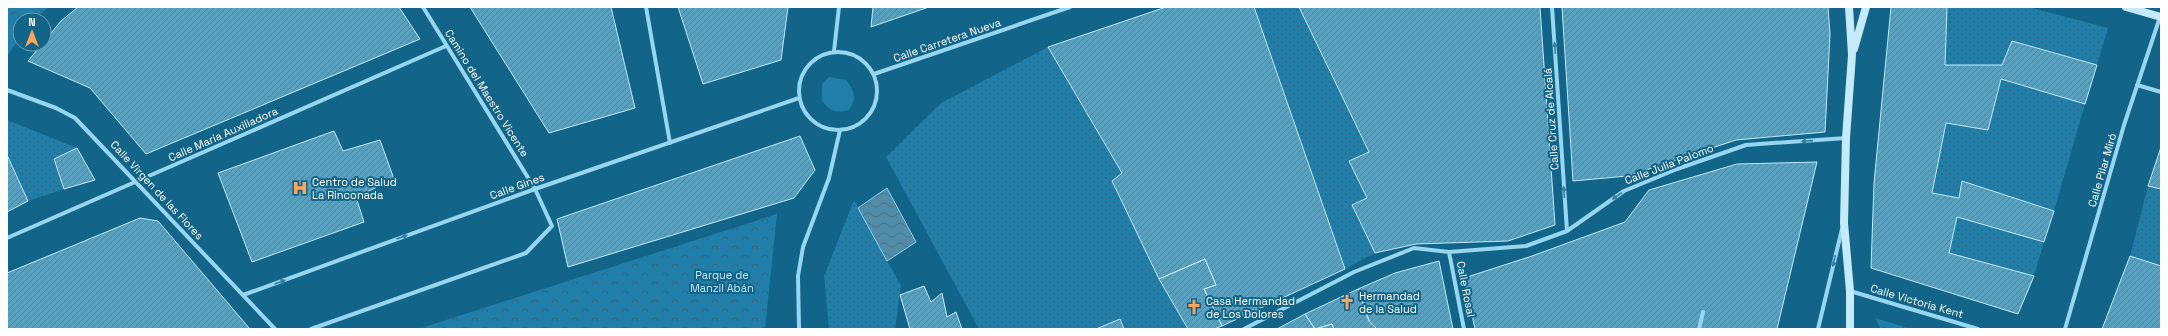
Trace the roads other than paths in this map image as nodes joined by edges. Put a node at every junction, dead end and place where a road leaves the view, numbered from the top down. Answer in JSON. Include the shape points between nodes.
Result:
{"nodes":[{"id":1,"x":423,"y":7,"type":"edge"},
{"id":2,"x":646,"y":7,"type":"edge"},
{"id":3,"x":840,"y":7,"type":"edge"},
{"id":4,"x":1070,"y":7,"type":"edge"},
{"id":5,"x":1552,"y":7,"type":"edge"},
{"id":6,"x":1849,"y":7,"type":"edge"},
{"id":7,"x":1866,"y":7,"type":"edge"},
{"id":8,"x":2126,"y":7,"type":"edge"},
{"id":9,"x":2160,"y":17,"type":"edge"},
{"id":10,"x":446,"y":46,"type":"junction"},
{"id":11,"x":834,"y":52,"type":"junction"},
{"id":12,"x":1852,"y":55,"type":"junction"},
{"id":13,"x":874,"y":74,"type":"junction"},
{"id":14,"x":2137,"y":85,"type":"junction"},
{"id":15,"x":7,"y":90,"type":"edge"},
{"id":16,"x":2161,"y":92,"type":"edge"},
{"id":17,"x":799,"y":98,"type":"junction"},
{"id":18,"x":840,"y":130,"type":"junction"},
{"id":19,"x":1846,"y":138,"type":"junction"},
{"id":20,"x":670,"y":143,"type":"junction"},
{"id":21,"x":138,"y":182,"type":"junction"},
{"id":22,"x":535,"y":189,"type":"junction"},
{"id":23,"x":1844,"y":223,"type":"junction"},
{"id":24,"x":1567,"y":231,"type":"junction"},
{"id":25,"x":7,"y":238,"type":"edge"},
{"id":26,"x":1449,"y":252,"type":"junction"},
{"id":27,"x":1850,"y":291,"type":"junction"},
{"id":28,"x":243,"y":295,"type":"junction"},
{"id":29,"x":1703,"y":312,"type":"dead end"},
{"id":30,"x":275,"y":329,"type":"edge"},
{"id":31,"x":311,"y":329,"type":"edge"},
{"id":32,"x":799,"y":329,"type":"edge"},
{"id":33,"x":1244,"y":329,"type":"edge"},
{"id":34,"x":1464,"y":329,"type":"edge"},
{"id":35,"x":1699,"y":329,"type":"edge"},
{"id":36,"x":1818,"y":329,"type":"edge"},
{"id":37,"x":1850,"y":329,"type":"edge"},
{"id":38,"x":1978,"y":329,"type":"edge"},
{"id":39,"x":2065,"y":329,"type":"edge"}],
"edges":[{"from":1,"to":10,"type":"street","name":"Camino del Maestro Vicente"},
{"from":2,"to":20,"type":"street"},
{"from":3,"to":11,"type":"street"},
{"from":4,"to":13,"type":"street","name":"Calle Carretera Nueva"},
{"from":24,"to":5,"type":"street","name":"Calle Cruz de Alcalá","one_way":true},
{"from":6,"to":12,"type":"main road"},
{"from":7,"to":12,"type":"main road"},
{"from":8,"to":9,"type":"main road"},
{"from":9,"to":14,"type":"street","name":"Calle Pilar Miró"},
{"from":10,"to":21,"type":"street","name":"Calle María Auxiliadora"},
{"from":10,"to":22,"type":"street","name":"Camino del Maestro Vicente"},
{"from":11,"to":13,"type":"street","via":[[858,56]]},
{"from":11,"to":17,"type":"street","via":[[823,54],[806,67],[798,88]]},
{"from":12,"to":19,"type":"main road"},
{"from":13,"to":18,"type":"street","via":[[878,86],[877,99],[872,111],[864,121],[853,128]]},
{"from":14,"to":16,"type":"street"},
{"from":14,"to":39,"type":"street","name":"Calle Pilar Miró"},
{"from":15,"to":21,"type":"street","name":"Calle Virgen de las Flores","via":[[56,108],[75,118]]},
{"from":17,"to":18,"type":"street","via":[[803,109],[818,125]]},
{"from":17,"to":20,"type":"street","name":"Calle Gines"},
{"from":18,"to":32,"type":"street","via":[[829,178],[804,247],[798,276]]},
{"from":19,"to":23,"type":"main road"},
{"from":19,"to":24,"type":"street","name":"Calle Julia Palomo","one_way":true,"via":[[1746,145],[1677,168],[1624,191]]},
{"from":20,"to":22,"type":"street","name":"Calle Gines"},
{"from":21,"to":25,"type":"street","name":"Calle María Auxiliadora"},
{"from":21,"to":28,"type":"street","name":"Calle Virgen de las Flores"},
{"from":28,"to":22,"type":"street","name":"Calle Gines","one_way":true},
{"from":22,"to":31,"type":"street","name":"Camino del Maestro Vicente","via":[[552,226],[526,253]]},
{"from":23,"to":27,"type":"main road"},
{"from":23,"to":36,"type":"street","one_way":true},
{"from":24,"to":26,"type":"street","name":"Calle Julia Palomo","via":[[1526,246]]},
{"from":26,"to":33,"type":"street","name":"Calle Julia Palomo","via":[[1414,248],[1354,272]]},
{"from":26,"to":34,"type":"street","name":"Calle Rosal"},
{"from":27,"to":37,"type":"main road"},
{"from":27,"to":38,"type":"street","name":"Calle Victoria Kent"},
{"from":28,"to":30,"type":"street","name":"Calle Virgen de las Flores"},
{"from":29,"to":35,"type":"street"}]}
